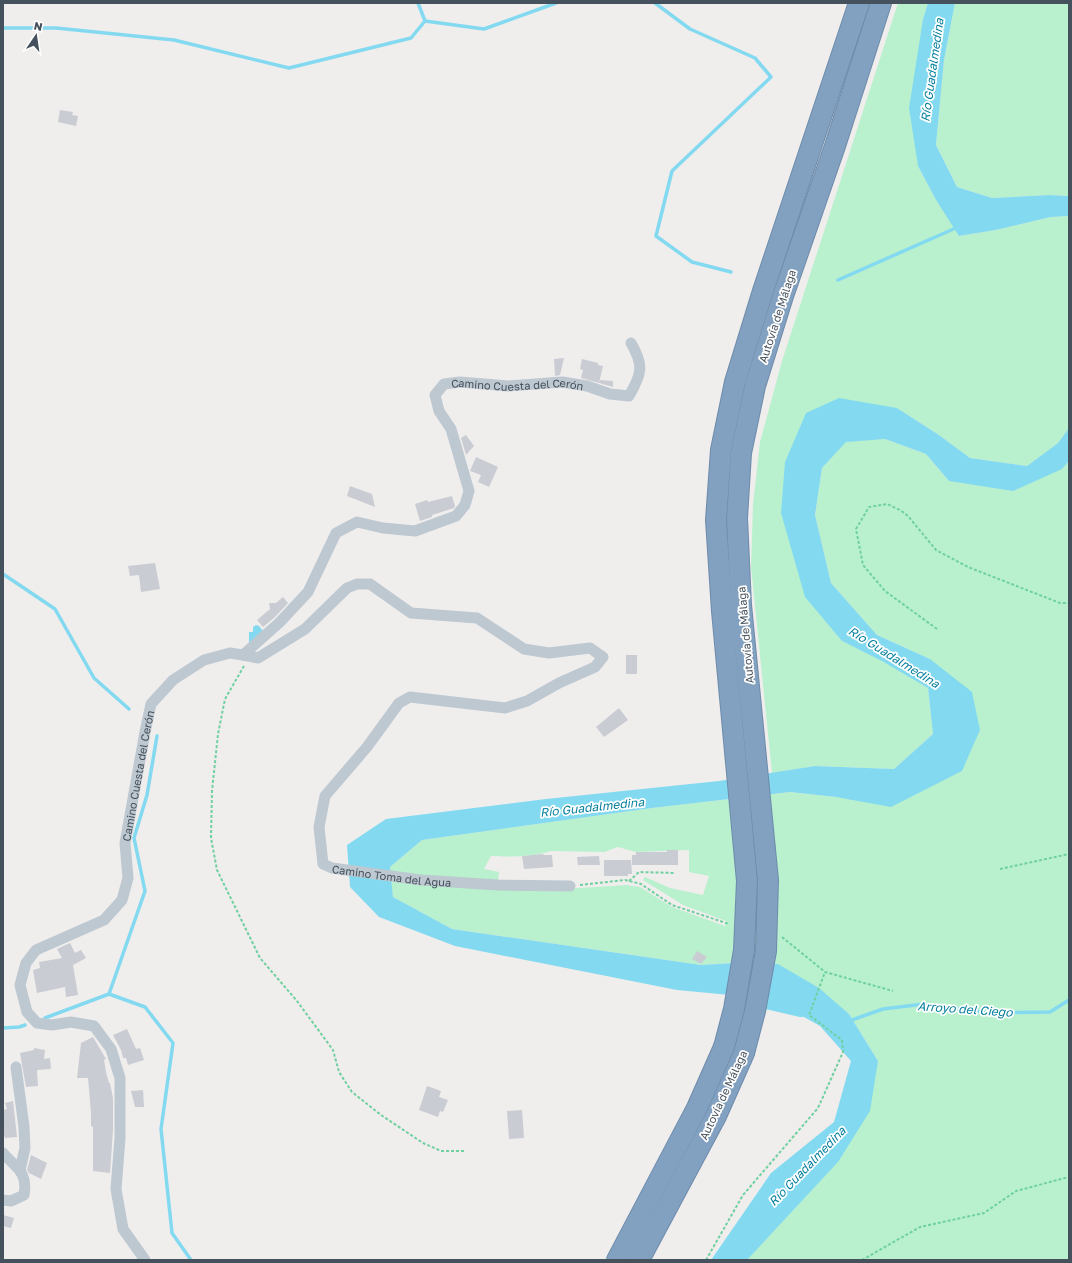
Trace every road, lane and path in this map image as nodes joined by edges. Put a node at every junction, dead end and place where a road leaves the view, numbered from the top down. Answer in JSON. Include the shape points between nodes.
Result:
{"nodes":[{"id":1,"x":859,"y":3,"type":"edge"},
{"id":2,"x":881,"y":3,"type":"edge"},
{"id":3,"x":631,"y":343,"type":"dead end"},
{"id":4,"x":1069,"y":603,"type":"edge"},
{"id":5,"x":937,"y":629,"type":"dead end"},
{"id":6,"x":243,"y":655,"type":"junction"},
{"id":7,"x":1069,"y":854,"type":"edge"},
{"id":8,"x":1000,"y":869,"type":"dead end"},
{"id":9,"x":674,"y":873,"type":"dead end"},
{"id":10,"x":570,"y":886,"type":"joint"},
{"id":11,"x":893,"y":992,"type":"dead end"},
{"id":12,"x":16,"y":1067,"type":"dead end"},
{"id":13,"x":464,"y":1151,"type":"dead end"},
{"id":14,"x":3,"y":1153,"type":"edge"},
{"id":15,"x":20,"y":1170,"type":"junction"},
{"id":16,"x":1069,"y":1176,"type":"edge"},
{"id":17,"x":3,"y":1200,"type":"edge"},
{"id":18,"x":144,"y":1260,"type":"edge"},
{"id":19,"x":617,"y":1260,"type":"edge"},
{"id":20,"x":639,"y":1260,"type":"edge"},
{"id":21,"x":706,"y":1260,"type":"edge"},
{"id":22,"x":862,"y":1260,"type":"edge"}],
"edges":[{"from":1,"to":19,"type":"highway","name":"Autovía de Málaga","bridge":true,"via":[[758,306],[735,382],[721,450],[716,520],[747,881],[744,950],[734,1009],[724,1047],[697,1108]]},
{"from":2,"to":20,"type":"highway","name":"Autovía de Málaga","bridge":true,"via":[[754,386],[741,453],[737,518],[741,605],[768,880],[766,951],[755,1012],[744,1053],[716,1116]]},
{"from":3,"to":6,"type":"street","name":"Camino Cuesta del Cerón","via":[[641,364],[638,382],[630,396],[610,394],[587,386],[562,382],[508,386],[460,382],[444,384],[435,395],[439,411],[451,429],[469,491],[465,505],[456,516],[415,531],[357,522],[336,533],[308,592],[279,623]]},
{"from":4,"to":5,"type":"path","via":[[1060,603],[975,570],[936,550],[900,510],[887,504],[869,507],[856,529],[863,564],[885,591]]},
{"from":6,"to":10,"type":"street","name":"Camino Toma del Agua","via":[[258,658],[305,629],[347,588],[357,584],[370,584],[411,613],[477,618],[524,649],[549,653],[590,648],[603,657],[595,667],[527,701],[505,708],[410,697],[399,703],[367,747],[325,796],[319,827],[323,864],[332,868],[421,880]]},
{"from":6,"to":13,"type":"path","via":[[245,665],[225,699],[218,734],[210,838],[217,870],[260,958],[297,1001],[333,1050],[339,1072],[352,1092],[423,1143],[441,1151]]},
{"from":6,"to":18,"type":"street","name":"Camino Cuesta del Cerón","via":[[230,653],[204,660],[173,680],[152,704],[125,843],[128,878],[122,900],[104,920],[36,950],[26,963],[20,985],[27,1012],[37,1024],[71,1022],[94,1026],[111,1049],[120,1078],[120,1138],[116,1189],[123,1229]]},
{"from":7,"to":8,"type":"path"},
{"from":9,"to":10,"type":"path","via":[[640,872],[629,881]]},
{"from":11,"to":21,"type":"path","via":[[825,972],[809,1015],[842,1040],[843,1052],[818,1108],[743,1195]]},
{"from":12,"to":15,"type":"street","via":[[25,1148]]},
{"from":14,"to":15,"type":"street"},
{"from":15,"to":17,"type":"street","via":[[26,1184],[24,1195],[11,1201]]},
{"from":16,"to":22,"type":"path","via":[[1016,1191],[984,1213],[920,1227]]}]}
